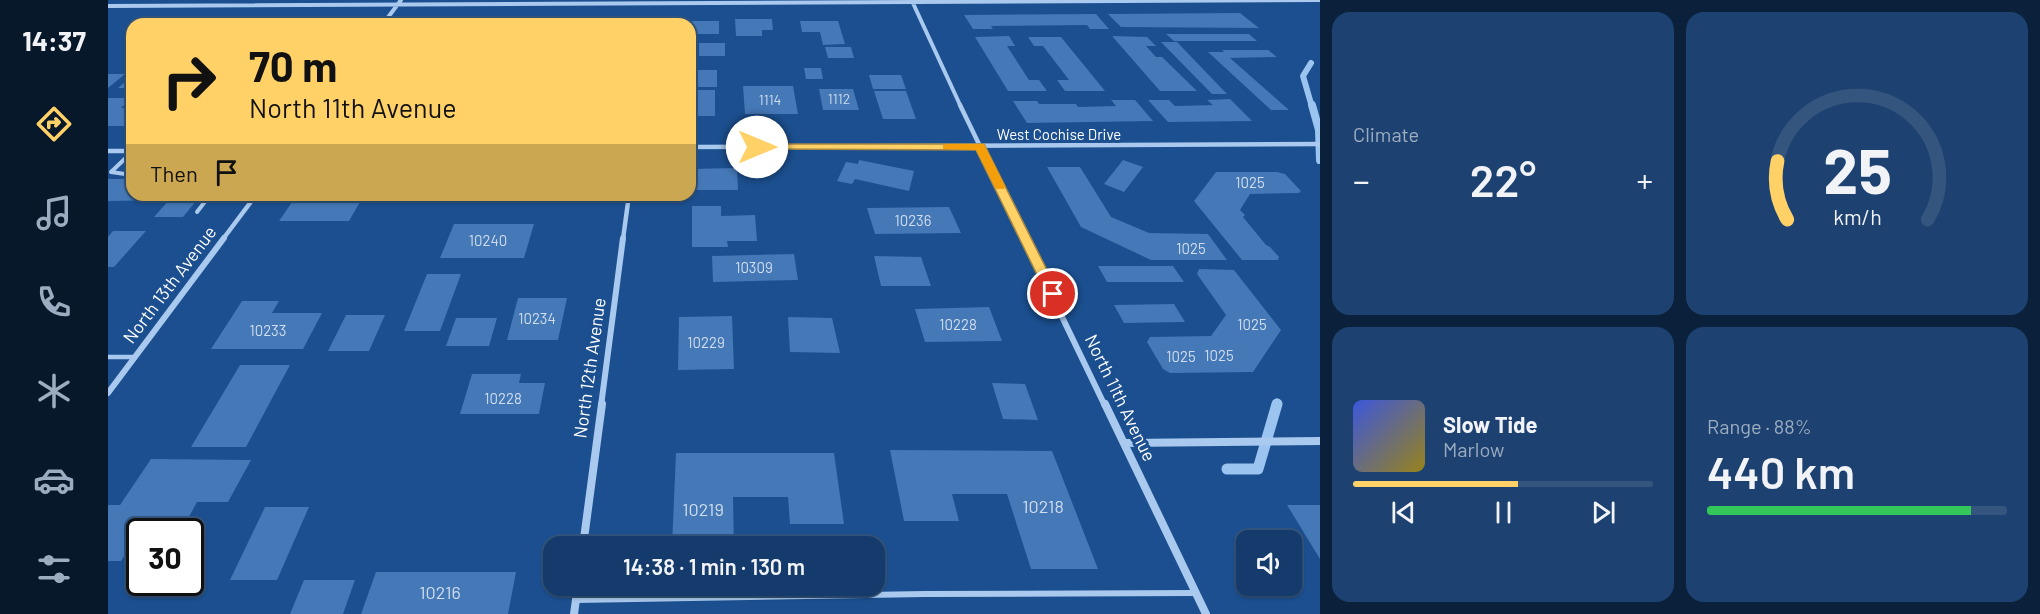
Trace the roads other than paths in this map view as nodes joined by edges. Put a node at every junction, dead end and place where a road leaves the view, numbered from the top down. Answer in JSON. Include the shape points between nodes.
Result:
{"nodes":[{"id":1,"x":401,"y":0,"type":"edge"},
{"id":2,"x":1320,"y":0,"type":"edge"},
{"id":3,"x":912,"y":1,"type":"edge"},
{"id":4,"x":398,"y":4,"type":"junction"},
{"id":5,"x":108,"y":6,"type":"edge"},
{"id":6,"x":388,"y":18,"type":"edge"},
{"id":7,"x":1320,"y":144,"type":"edge"},
{"id":8,"x":696,"y":147,"type":"edge"},
{"id":9,"x":980,"y":147,"type":"junction"},
{"id":10,"x":108,"y":151,"type":"edge"},
{"id":11,"x":126,"y":151,"type":"edge"},
{"id":12,"x":126,"y":157,"type":"edge"},
{"id":13,"x":126,"y":174,"type":"edge"},
{"id":14,"x":205,"y":201,"type":"edge"},
{"id":15,"x":252,"y":201,"type":"edge"},
{"id":16,"x":628,"y":201,"type":"edge"},
{"id":17,"x":197,"y":212,"type":"dead end"},
{"id":18,"x":108,"y":357,"type":"edge"},
{"id":19,"x":135,"y":357,"type":"junction"},
{"id":20,"x":108,"y":393,"type":"edge"},
{"id":21,"x":1320,"y":441,"type":"edge"},
{"id":22,"x":1125,"y":443,"type":"junction"},
{"id":23,"x":584,"y":536,"type":"edge"},
{"id":24,"x":1196,"y":593,"type":"junction"},
{"id":25,"x":577,"y":596,"type":"edge"},
{"id":26,"x":576,"y":600,"type":"junction"},
{"id":27,"x":574,"y":614,"type":"edge"},
{"id":28,"x":1206,"y":614,"type":"edge"}],
"edges":[{"from":1,"to":4,"type":"street"},
{"from":2,"to":3,"type":"street"},
{"from":3,"to":4,"type":"street"},
{"from":3,"to":9,"type":"street","name":"North 11th Avenue"},
{"from":4,"to":5,"type":"street"},
{"from":4,"to":6,"type":"street"},
{"from":7,"to":9,"type":"street","name":"West Cochise Drive"},
{"from":8,"to":9,"type":"street","name":"West Cochise Drive"},
{"from":9,"to":22,"type":"street","name":"North 11th Avenue"},
{"from":10,"to":11,"type":"street"},
{"from":12,"to":13,"type":"lane","via":[[111,172]]},
{"from":14,"to":17,"type":"lane"},
{"from":15,"to":19,"type":"street","name":"North 13th Avenue"},
{"from":16,"to":23,"type":"street","name":"North 12th Avenue"},
{"from":18,"to":19,"type":"lane"},
{"from":19,"to":20,"type":"street","name":"North 13th Avenue"},
{"from":21,"to":22,"type":"street"},
{"from":22,"to":24,"type":"street","name":"North 11th Avenue"},
{"from":24,"to":26,"type":"lane"},
{"from":24,"to":28,"type":"street","name":"North 11th Avenue"},
{"from":25,"to":26,"type":"street"},
{"from":26,"to":27,"type":"street"}]}
